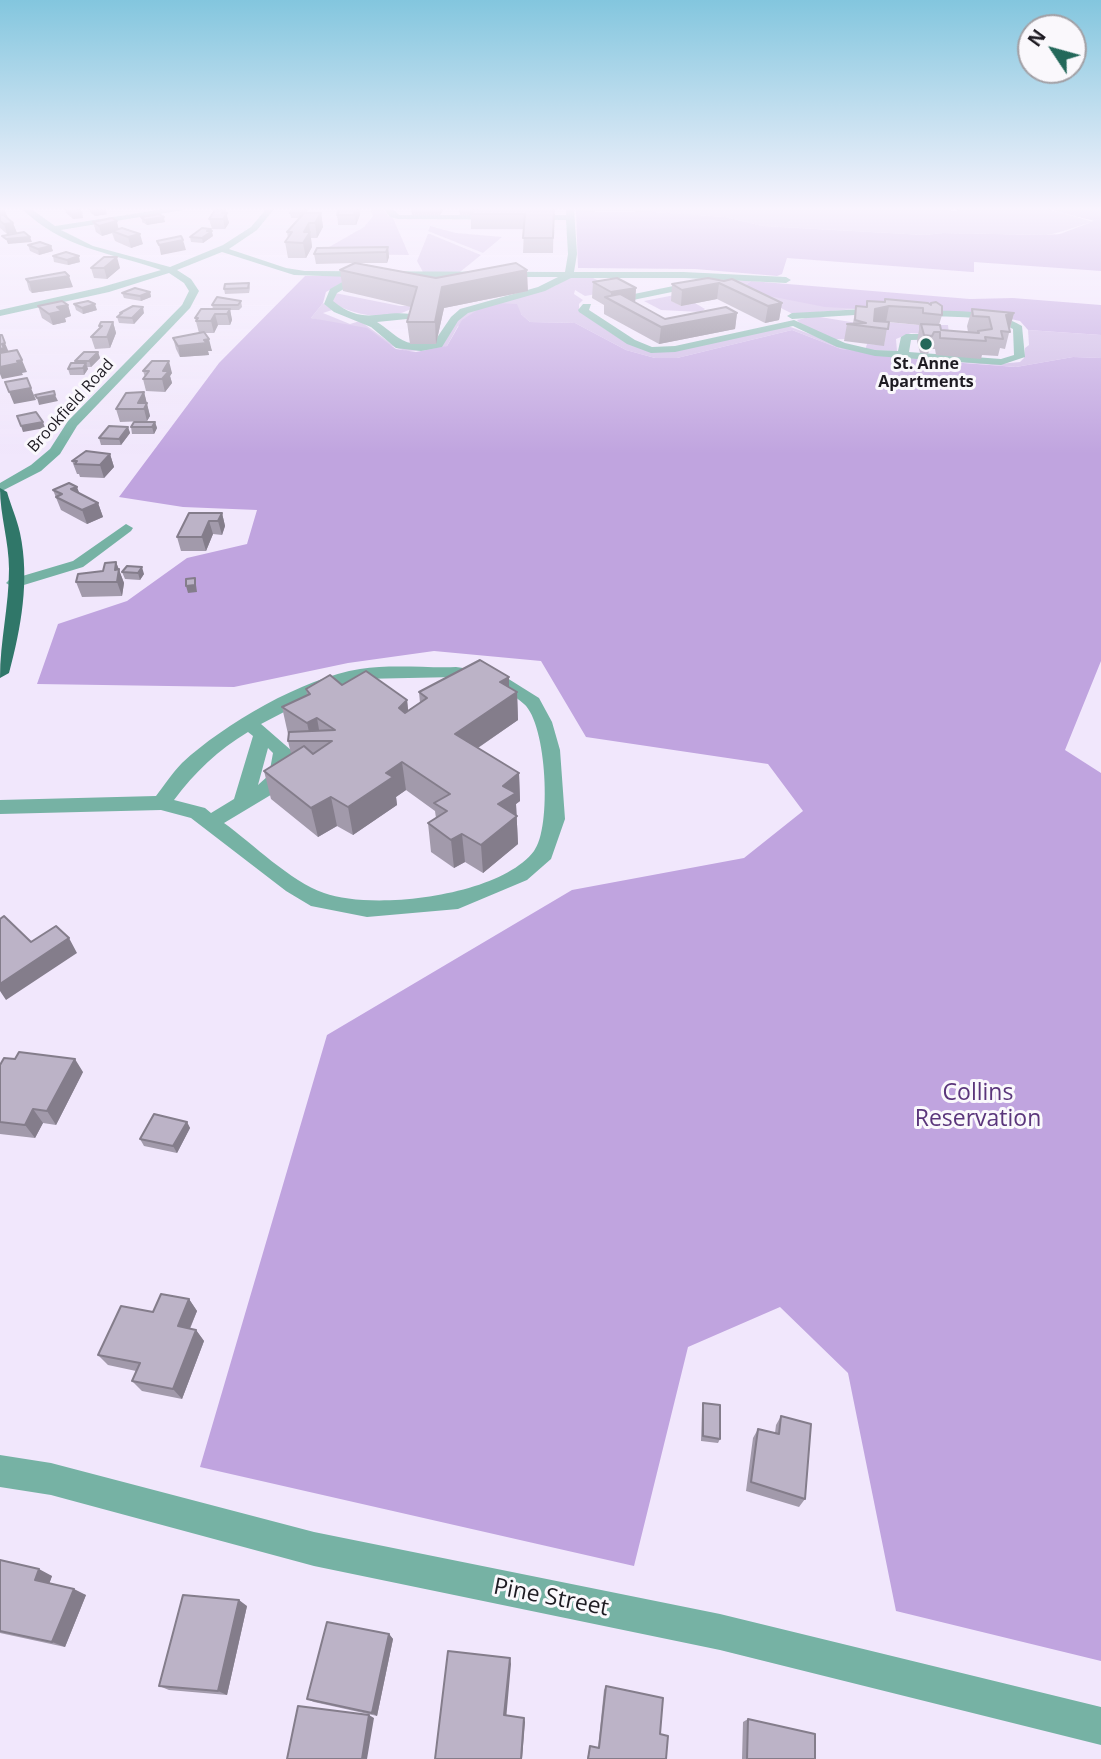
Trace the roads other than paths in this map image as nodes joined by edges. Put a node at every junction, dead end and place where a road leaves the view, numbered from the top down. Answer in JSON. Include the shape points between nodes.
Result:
{"nodes":[{"id":1,"x":103,"y":290,"type":"edge"},
{"id":2,"x":194,"y":290,"type":"edge"},
{"id":3,"x":335,"y":290,"type":"edge"},
{"id":4,"x":533,"y":290,"type":"edge"},
{"id":5,"x":620,"y":290,"type":"edge"},
{"id":6,"x":662,"y":290,"type":"edge"},
{"id":7,"x":587,"y":306,"type":"dead end"},
{"id":8,"x":0,"y":313,"type":"edge"},
{"id":9,"x":407,"y":316,"type":"edge"},
{"id":10,"x":953,"y":316,"type":"junction"},
{"id":11,"x":789,"y":317,"type":"junction"},
{"id":12,"x":365,"y":320,"type":"junction"},
{"id":13,"x":903,"y":356,"type":"junction"},
{"id":14,"x":1,"y":496,"type":"edge"},
{"id":15,"x":126,"y":527,"type":"dead end"},
{"id":16,"x":14,"y":583,"type":"junction"},
{"id":17,"x":0,"y":673,"type":"edge"},
{"id":18,"x":256,"y":729,"type":"junction"},
{"id":19,"x":243,"y":802,"type":"junction"},
{"id":20,"x":161,"y":803,"type":"junction"},
{"id":21,"x":0,"y":807,"type":"edge"},
{"id":22,"x":210,"y":822,"type":"junction"},
{"id":23,"x":0,"y":1471,"type":"edge"},
{"id":24,"x":1101,"y":1726,"type":"edge"}],
"edges":[{"from":1,"to":8,"type":"street"},
{"from":2,"to":14,"type":"street","name":"Brookfield Road","via":[[192,298],[72,424],[55,451]]},
{"from":3,"to":12,"type":"street","via":[[328,302]]},
{"from":4,"to":12,"type":"street","via":[[463,312],[453,319],[441,342],[432,346],[400,346]]},
{"from":5,"to":6,"type":"street","via":[[633,297]]},
{"from":7,"to":11,"type":"street","via":[[583,310],[651,350],[675,349]]},
{"from":9,"to":12,"type":"street"},
{"from":10,"to":11,"type":"street","via":[[863,310]]},
{"from":10,"to":13,"type":"street","via":[[950,336],[906,337]]},
{"from":10,"to":13,"type":"street","via":[[1013,323],[1018,328],[1020,357],[1001,362]]},
{"from":11,"to":13,"type":"street","via":[[856,350]]},
{"from":14,"to":16,"type":"main road","via":[[12,532]]},
{"from":15,"to":16,"type":"street","via":[[79,564]]},
{"from":16,"to":17,"type":"main road","via":[[12,625]]},
{"from":18,"to":19,"type":"street"},
{"from":18,"to":19,"type":"street","via":[[283,751],[278,777]]},
{"from":18,"to":20,"type":"street","via":[[223,738],[187,769]]},
{"from":18,"to":22,"type":"street","via":[[326,683],[361,674],[456,672],[493,677],[533,702],[544,722],[551,750],[555,819],[544,853],[520,876],[450,903],[366,909],[319,900],[293,886]]},
{"from":19,"to":22,"type":"street"},
{"from":20,"to":21,"type":"street"},
{"from":20,"to":22,"type":"street","via":[[198,813]]},
{"from":23,"to":24,"type":"street","name":"Pine Street","via":[[51,1479],[314,1549],[720,1632]]}]}
